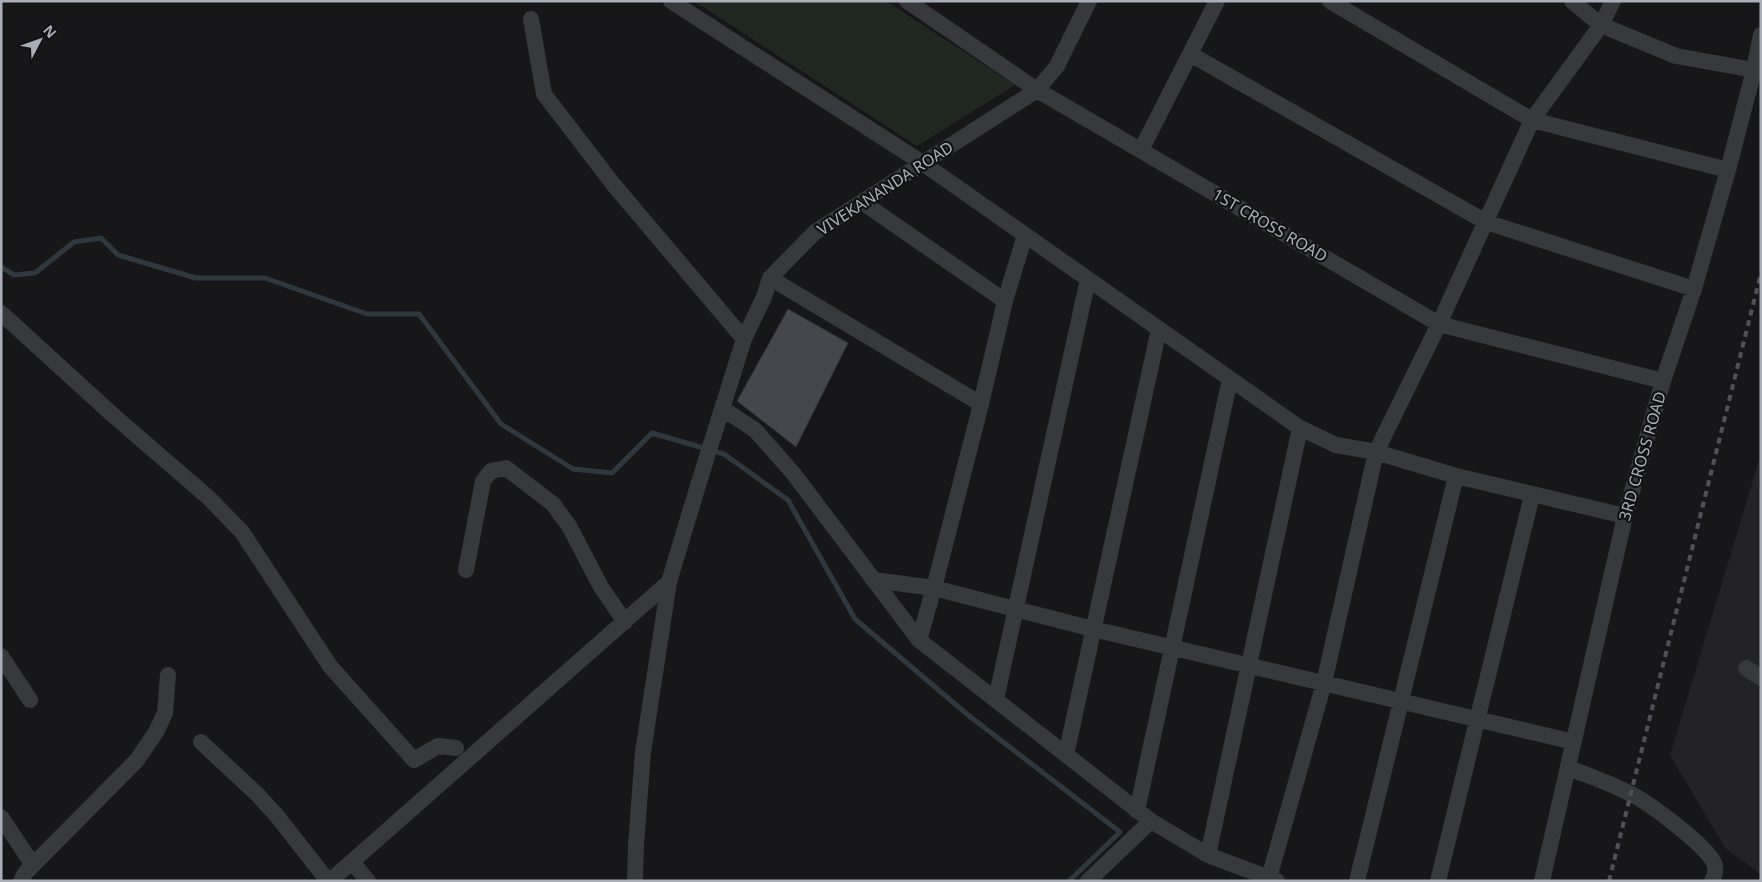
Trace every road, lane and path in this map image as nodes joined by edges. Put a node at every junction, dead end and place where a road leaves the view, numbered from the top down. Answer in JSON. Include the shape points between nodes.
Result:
{"nodes":[{"id":1,"x":671,"y":1,"type":"edge"},
{"id":2,"x":907,"y":1,"type":"edge"},
{"id":3,"x":1089,"y":1,"type":"edge"},
{"id":4,"x":1217,"y":1,"type":"edge"},
{"id":5,"x":1572,"y":1,"type":"edge"},
{"id":6,"x":1613,"y":1,"type":"edge"},
{"id":7,"x":1336,"y":3,"type":"edge"},
{"id":8,"x":531,"y":19,"type":"dead end"},
{"id":9,"x":1601,"y":25,"type":"junction"},
{"id":10,"x":1761,"y":35,"type":"edge"},
{"id":11,"x":1190,"y":54,"type":"junction"},
{"id":12,"x":1754,"y":70,"type":"junction"},
{"id":13,"x":1037,"y":90,"type":"junction"},
{"id":14,"x":1532,"y":120,"type":"junction"},
{"id":15,"x":1141,"y":150,"type":"junction"},
{"id":16,"x":924,"y":164,"type":"junction"},
{"id":17,"x":1728,"y":170,"type":"junction"},
{"id":18,"x":862,"y":202,"type":"junction"},
{"id":19,"x":1486,"y":222,"type":"junction"},
{"id":20,"x":1025,"y":235,"type":"junction"},
{"id":21,"x":770,"y":278,"type":"junction"},
{"id":22,"x":1088,"y":279,"type":"junction"},
{"id":23,"x":1694,"y":289,"type":"junction"},
{"id":24,"x":1005,"y":301,"type":"junction"},
{"id":25,"x":1,"y":313,"type":"edge"},
{"id":26,"x":1439,"y":324,"type":"junction"},
{"id":27,"x":1159,"y":328,"type":"junction"},
{"id":28,"x":744,"y":339,"type":"junction"},
{"id":29,"x":1230,"y":379,"type":"junction"},
{"id":30,"x":1663,"y":381,"type":"junction"},
{"id":31,"x":981,"y":404,"type":"junction"},
{"id":32,"x":723,"y":409,"type":"junction"},
{"id":33,"x":1300,"y":428,"type":"junction"},
{"id":34,"x":1376,"y":452,"type":"junction"},
{"id":35,"x":1456,"y":476,"type":"junction"},
{"id":36,"x":1532,"y":495,"type":"junction"},
{"id":37,"x":1625,"y":516,"type":"junction"},
{"id":38,"x":466,"y":570,"type":"dead end"},
{"id":39,"x":874,"y":580,"type":"junction"},
{"id":40,"x":669,"y":582,"type":"junction"},
{"id":41,"x":934,"y":588,"type":"junction"},
{"id":42,"x":1015,"y":609,"type":"junction"},
{"id":43,"x":624,"y":622,"type":"junction"},
{"id":44,"x":1093,"y":629,"type":"junction"},
{"id":45,"x":919,"y":640,"type":"junction"},
{"id":46,"x":1172,"y":647,"type":"junction"},
{"id":47,"x":1,"y":656,"type":"edge"},
{"id":48,"x":1250,"y":666,"type":"junction"},
{"id":49,"x":1746,"y":668,"type":"dead end"},
{"id":50,"x":168,"y":675,"type":"dead end"},
{"id":51,"x":1761,"y":678,"type":"edge"},
{"id":52,"x":1324,"y":683,"type":"junction"},
{"id":53,"x":996,"y":699,"type":"junction"},
{"id":54,"x":30,"y":700,"type":"dead end"},
{"id":55,"x":1402,"y":701,"type":"junction"},
{"id":56,"x":1477,"y":719,"type":"junction"},
{"id":57,"x":201,"y":742,"type":"dead end"},
{"id":58,"x":1574,"y":742,"type":"junction"},
{"id":59,"x":456,"y":748,"type":"dead end"},
{"id":60,"x":1066,"y":755,"type":"junction"},
{"id":61,"x":1569,"y":768,"type":"junction"},
{"id":62,"x":1137,"y":812,"type":"junction"},
{"id":63,"x":1,"y":817,"type":"edge"},
{"id":64,"x":1148,"y":825,"type":"junction"},
{"id":65,"x":1208,"y":855,"type":"junction"},
{"id":66,"x":352,"y":862,"type":"junction"},
{"id":67,"x":33,"y":865,"type":"junction"},
{"id":68,"x":1273,"y":880,"type":"edge"},
{"id":69,"x":21,"y":881,"type":"edge"},
{"id":70,"x":330,"y":881,"type":"edge"},
{"id":71,"x":368,"y":881,"type":"edge"},
{"id":72,"x":635,"y":881,"type":"edge"},
{"id":73,"x":1088,"y":881,"type":"edge"},
{"id":74,"x":1357,"y":881,"type":"edge"},
{"id":75,"x":1438,"y":881,"type":"edge"},
{"id":76,"x":1542,"y":881,"type":"edge"},
{"id":77,"x":1712,"y":881,"type":"edge"}],
"edges":[{"from":1,"to":16,"type":"street"},
{"from":2,"to":13,"type":"street","name":"1ST CROSS ROAD"},
{"from":3,"to":13,"type":"street","name":"VIVEKANANDA ROAD","via":[[1057,66]]},
{"from":4,"to":11,"type":"street"},
{"from":5,"to":9,"type":"street"},
{"from":6,"to":9,"type":"street"},
{"from":7,"to":14,"type":"street"},
{"from":8,"to":28,"type":"street","via":[[544,94],[613,184]]},
{"from":9,"to":12,"type":"street","via":[[1676,56]]},
{"from":9,"to":14,"type":"street"},
{"from":10,"to":12,"type":"street","name":"3RD CROSS ROAD"},
{"from":11,"to":15,"type":"street"},
{"from":11,"to":19,"type":"street"},
{"from":12,"to":17,"type":"street","name":"3RD CROSS ROAD"},
{"from":13,"to":15,"type":"street","name":"1ST CROSS ROAD"},
{"from":13,"to":16,"type":"street","name":"VIVEKANANDA ROAD"},
{"from":14,"to":17,"type":"street"},
{"from":14,"to":19,"type":"street"},
{"from":15,"to":26,"type":"street","name":"1ST CROSS ROAD"},
{"from":16,"to":18,"type":"street","name":"VIVEKANANDA ROAD"},
{"from":16,"to":20,"type":"street"},
{"from":17,"to":23,"type":"street","name":"3RD CROSS ROAD"},
{"from":18,"to":21,"type":"street","name":"VIVEKANANDA ROAD","via":[[815,232]]},
{"from":18,"to":24,"type":"street"},
{"from":19,"to":23,"type":"street"},
{"from":19,"to":26,"type":"street"},
{"from":20,"to":22,"type":"street"},
{"from":20,"to":24,"type":"street"},
{"from":21,"to":28,"type":"street","name":"VIVEKANANDA ROAD"},
{"from":21,"to":31,"type":"street"},
{"from":22,"to":27,"type":"street"},
{"from":22,"to":42,"type":"street"},
{"from":23,"to":30,"type":"street","name":"3RD CROSS ROAD"},
{"from":24,"to":31,"type":"street"},
{"from":25,"to":59,"type":"street","via":[[209,498],[242,532],[330,666],[414,760],[438,746]]},
{"from":26,"to":30,"type":"street","name":"1ST CROSS ROAD"},
{"from":26,"to":34,"type":"street"},
{"from":27,"to":29,"type":"street"},
{"from":27,"to":44,"type":"street"},
{"from":28,"to":32,"type":"street","name":"VIVEKANANDA ROAD"},
{"from":29,"to":33,"type":"street"},
{"from":29,"to":46,"type":"street"},
{"from":30,"to":37,"type":"street","name":"3RD CROSS ROAD"},
{"from":31,"to":41,"type":"street"},
{"from":32,"to":39,"type":"street","via":[[755,430],[793,473]]},
{"from":32,"to":40,"type":"street","name":"VIVEKANANDA ROAD"},
{"from":33,"to":34,"type":"street","via":[[1336,445]]},
{"from":33,"to":48,"type":"street"},
{"from":34,"to":35,"type":"street"},
{"from":34,"to":52,"type":"street"},
{"from":35,"to":36,"type":"street"},
{"from":35,"to":55,"type":"street"},
{"from":36,"to":37,"type":"street"},
{"from":36,"to":56,"type":"street"},
{"from":37,"to":58,"type":"street","name":"3RD CROSS ROAD"},
{"from":38,"to":43,"type":"street","via":[[483,481],[491,471],[506,468],[553,504]]},
{"from":39,"to":41,"type":"street"},
{"from":39,"to":45,"type":"street"},
{"from":40,"to":43,"type":"street"},
{"from":40,"to":72,"type":"street","name":"VIVEKANANDA ROAD","via":[[644,752]]},
{"from":41,"to":42,"type":"street"},
{"from":41,"to":45,"type":"street"},
{"from":42,"to":44,"type":"street"},
{"from":42,"to":53,"type":"street"},
{"from":43,"to":66,"type":"street"},
{"from":44,"to":46,"type":"street"},
{"from":44,"to":60,"type":"street"},
{"from":45,"to":53,"type":"street"},
{"from":46,"to":48,"type":"street"},
{"from":46,"to":62,"type":"street"},
{"from":47,"to":54,"type":"street"},
{"from":48,"to":52,"type":"street"},
{"from":48,"to":65,"type":"street"},
{"from":49,"to":51,"type":"street"},
{"from":50,"to":67,"type":"street","via":[[165,713],[137,760]]},
{"from":52,"to":55,"type":"street"},
{"from":52,"to":68,"type":"street"},
{"from":53,"to":60,"type":"street"},
{"from":55,"to":56,"type":"street"},
{"from":55,"to":74,"type":"street"},
{"from":56,"to":58,"type":"street"},
{"from":56,"to":75,"type":"street"},
{"from":57,"to":70,"type":"street","via":[[258,795]]},
{"from":58,"to":61,"type":"street","name":"3RD CROSS ROAD"},
{"from":60,"to":62,"type":"street"},
{"from":61,"to":76,"type":"street","name":"3RD CROSS ROAD"},
{"from":61,"to":77,"type":"street","via":[[1630,793],[1674,824],[1706,850],[1715,863]]},
{"from":62,"to":64,"type":"street"},
{"from":63,"to":67,"type":"street"},
{"from":64,"to":65,"type":"street"},
{"from":64,"to":73,"type":"street"},
{"from":65,"to":68,"type":"street"},
{"from":66,"to":70,"type":"street"},
{"from":66,"to":71,"type":"street"},
{"from":67,"to":69,"type":"street"}]}
